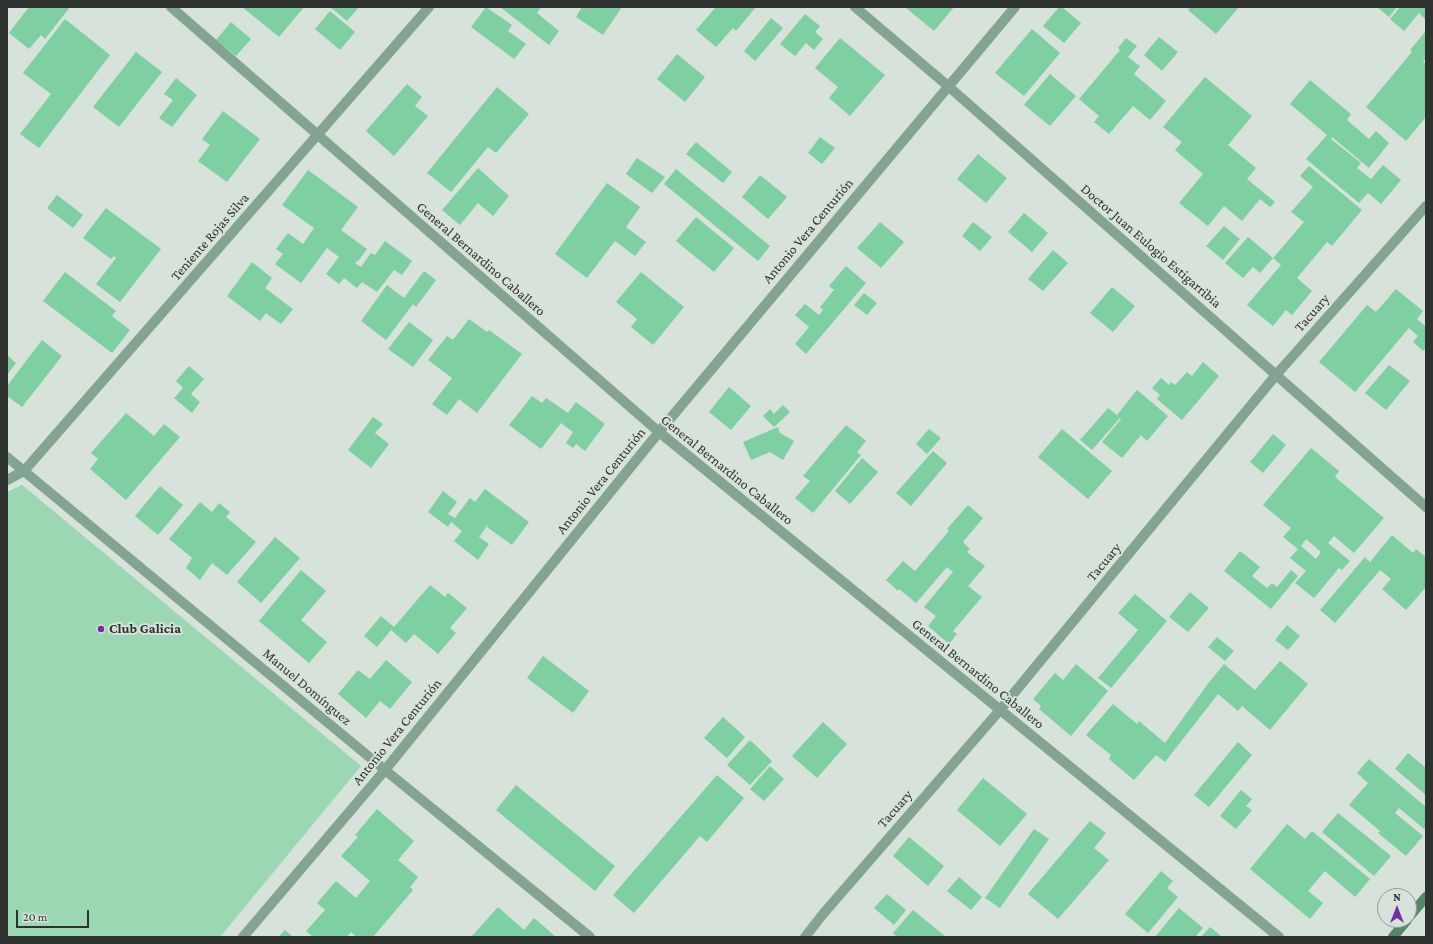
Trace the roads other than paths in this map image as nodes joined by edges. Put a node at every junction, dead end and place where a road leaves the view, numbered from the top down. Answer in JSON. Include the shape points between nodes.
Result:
{"nodes":[{"id":1,"x":171,"y":7,"type":"edge"},
{"id":2,"x":429,"y":7,"type":"edge"},
{"id":3,"x":856,"y":7,"type":"edge"},
{"id":4,"x":1015,"y":7,"type":"edge"},
{"id":5,"x":948,"y":86,"type":"junction"},
{"id":6,"x":318,"y":135,"type":"junction"},
{"id":7,"x":1426,"y":206,"type":"edge"},
{"id":8,"x":1276,"y":375,"type":"junction"},
{"id":9,"x":659,"y":432,"type":"junction"},
{"id":10,"x":7,"y":457,"type":"edge"},
{"id":11,"x":24,"y":471,"type":"junction"},
{"id":12,"x":7,"y":480,"type":"edge"},
{"id":13,"x":1426,"y":507,"type":"edge"},
{"id":14,"x":1000,"y":710,"type":"junction"},
{"id":15,"x":385,"y":770,"type":"junction"},
{"id":16,"x":1426,"y":897,"type":"edge"},
{"id":17,"x":1417,"y":908,"type":"edge"},
{"id":18,"x":1400,"y":928,"type":"edge"},
{"id":19,"x":243,"y":937,"type":"edge"},
{"id":20,"x":590,"y":937,"type":"edge"},
{"id":21,"x":805,"y":937,"type":"edge"},
{"id":22,"x":1279,"y":937,"type":"edge"},
{"id":23,"x":1393,"y":937,"type":"edge"}],
"edges":[{"from":1,"to":6,"type":"street","name":"General Bernardino Caballero"},
{"from":2,"to":6,"type":"street","name":"Teniente Rojas Silva"},
{"from":3,"to":5,"type":"street","name":"Doctor Juan Eulogio Estigarribia"},
{"from":4,"to":5,"type":"street","name":"Antonio Vera Centurión"},
{"from":5,"to":8,"type":"street","name":"Doctor Juan Eulogio Estigarribia"},
{"from":5,"to":9,"type":"street","name":"Antonio Vera Centurión"},
{"from":6,"to":9,"type":"street","name":"General Bernardino Caballero"},
{"from":6,"to":11,"type":"street","name":"Teniente Rojas Silva"},
{"from":7,"to":8,"type":"street","name":"Tacuary"},
{"from":8,"to":13,"type":"street","name":"Doctor Juan Eulogio Estigarribia"},
{"from":8,"to":14,"type":"street","name":"Tacuary"},
{"from":9,"to":14,"type":"street","name":"General Bernardino Caballero"},
{"from":9,"to":15,"type":"street","name":"Antonio Vera Centurión"},
{"from":10,"to":11,"type":"street","name":"Manuel Domínguez"},
{"from":11,"to":12,"type":"street","name":"Teniente Rojas Silva"},
{"from":11,"to":15,"type":"street","name":"Manuel Domínguez"},
{"from":14,"to":21,"type":"street","name":"Tacuary"},
{"from":14,"to":22,"type":"street","name":"General Bernardino Caballero"},
{"from":15,"to":19,"type":"street","name":"Antonio Vera Centurión"},
{"from":15,"to":20,"type":"street","name":"Manuel Domínguez"},
{"from":16,"to":17,"type":"main road"},
{"from":18,"to":23,"type":"main road"}]}
